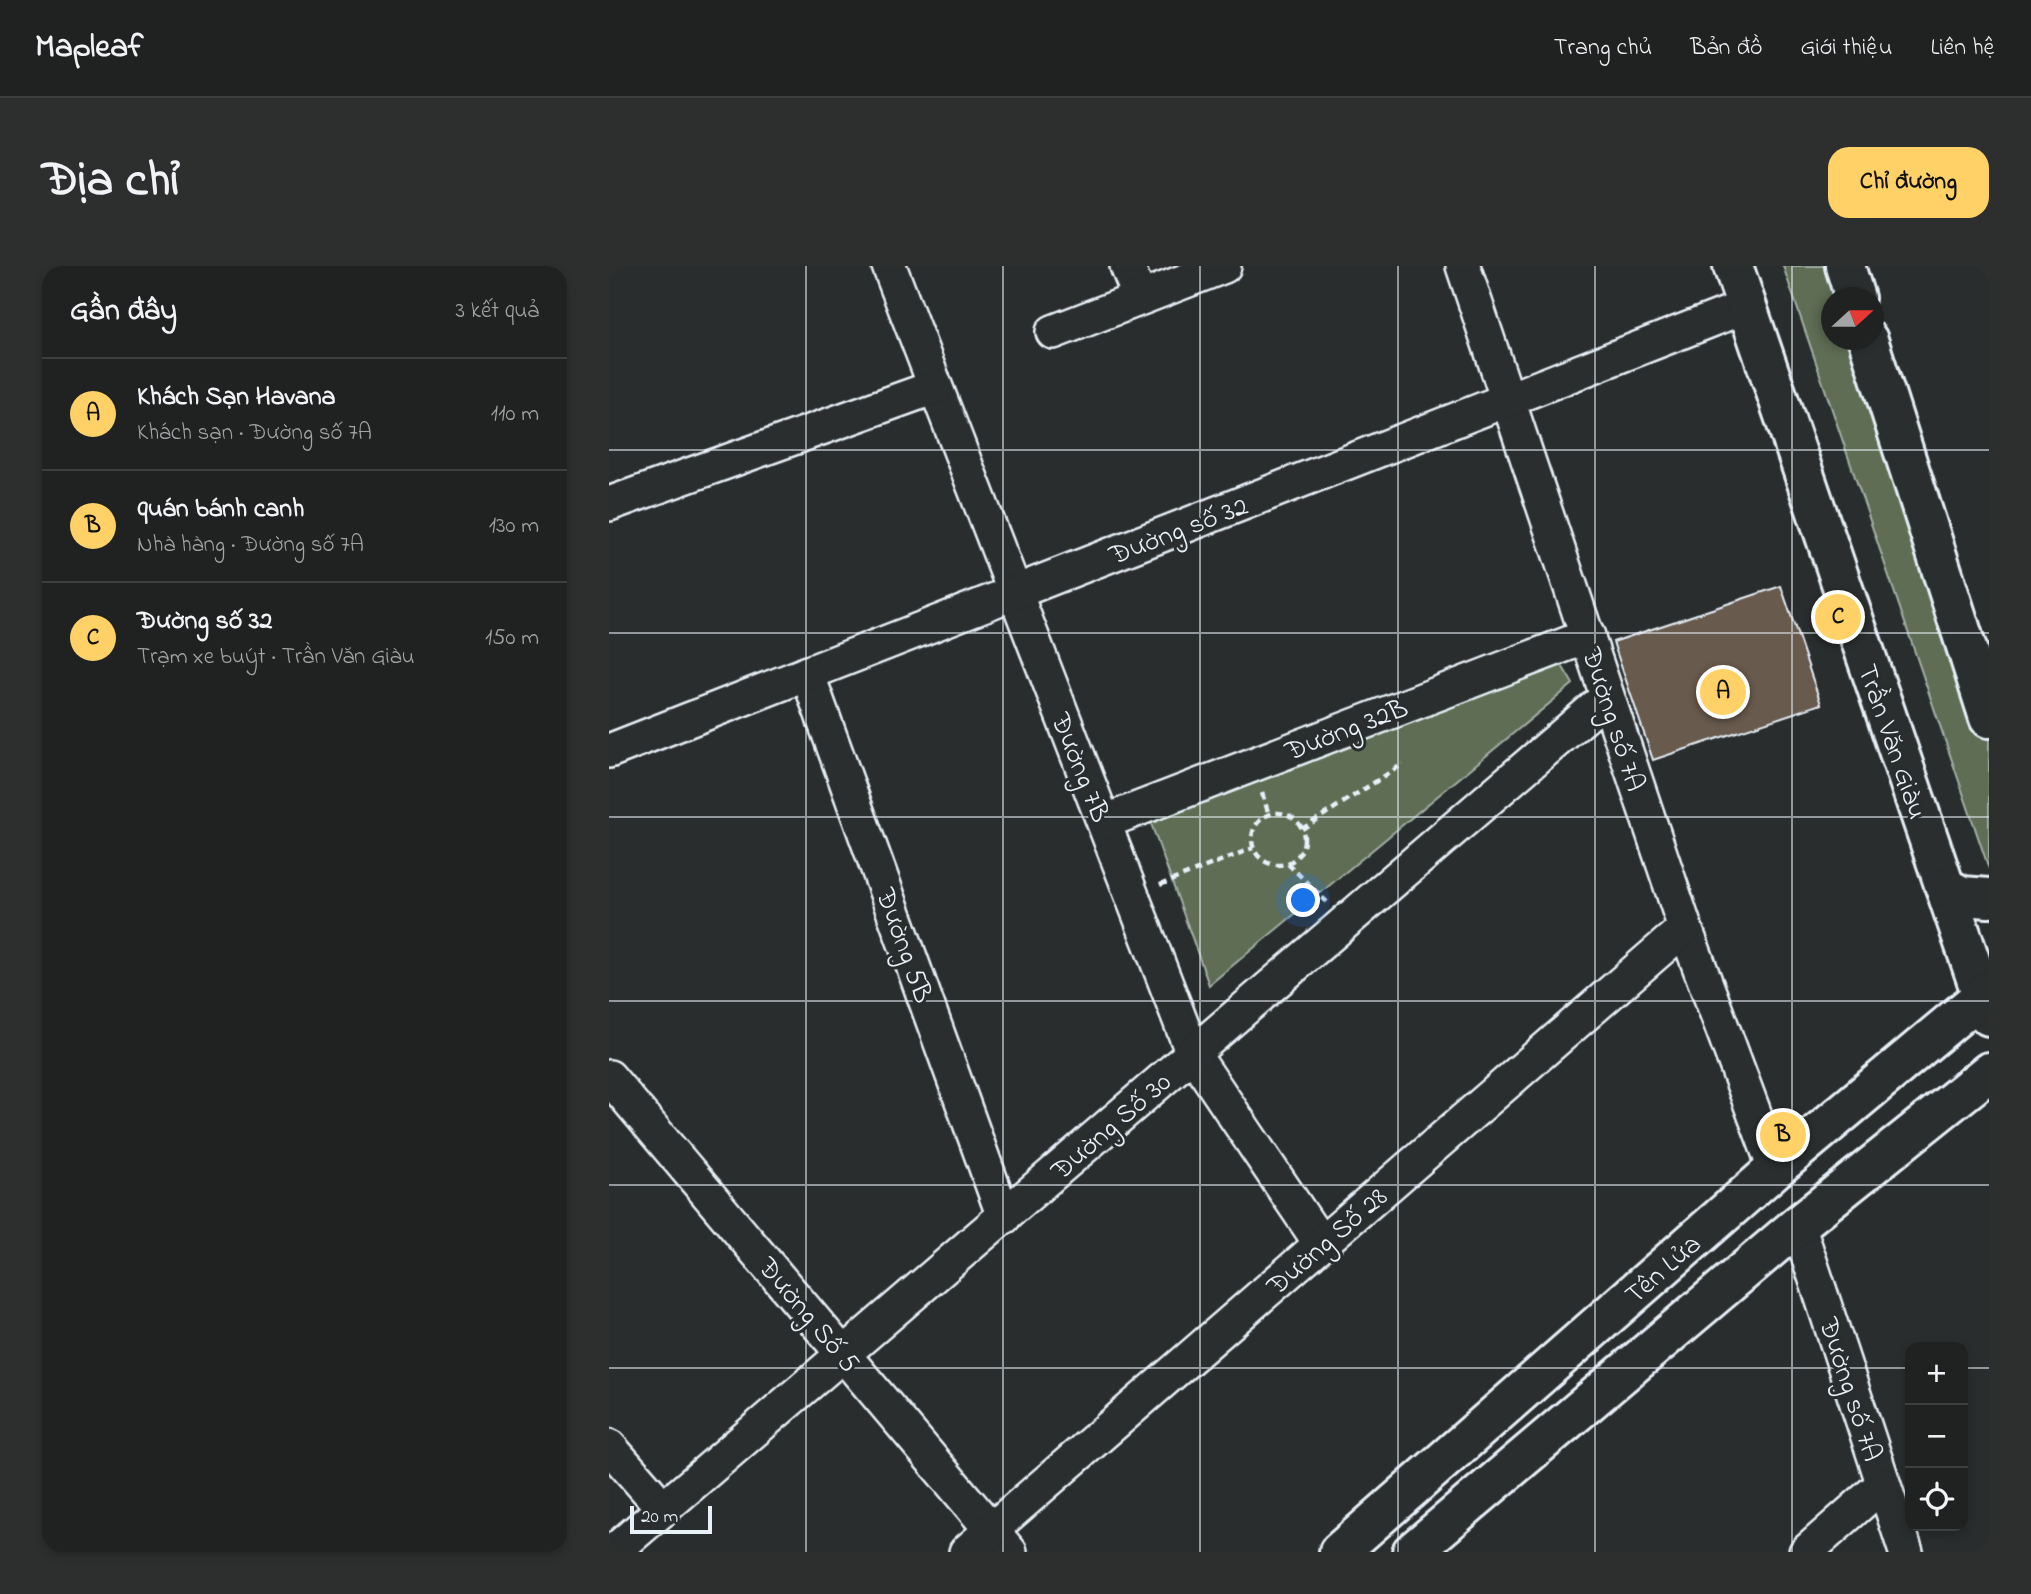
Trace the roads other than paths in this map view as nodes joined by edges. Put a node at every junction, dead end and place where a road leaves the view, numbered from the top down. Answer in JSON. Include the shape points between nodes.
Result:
{"nodes":[{"id":1,"x":889,"y":266,"type":"edge"},
{"id":2,"x":1127,"y":266,"type":"edge"},
{"id":3,"x":1224,"y":266,"type":"edge"},
{"id":4,"x":1463,"y":266,"type":"edge"},
{"id":5,"x":1733,"y":266,"type":"edge"},
{"id":6,"x":1845,"y":266,"type":"edge"},
{"id":7,"x":1852,"y":287,"type":"edge"},
{"id":8,"x":1140,"y":299,"type":"junction"},
{"id":9,"x":1747,"y":306,"type":"junction"},
{"id":10,"x":1053,"y":332,"type":"dead end"},
{"id":11,"x":1871,"y":350,"type":"edge"},
{"id":12,"x":935,"y":387,"type":"junction"},
{"id":13,"x":1509,"y":400,"type":"junction"},
{"id":14,"x":609,"y":504,"type":"edge"},
{"id":15,"x":1013,"y":593,"type":"junction"},
{"id":16,"x":1588,"y":636,"type":"junction"},
{"id":17,"x":807,"y":674,"type":"junction"},
{"id":18,"x":1606,"y":698,"type":"junction"},
{"id":19,"x":1988,"y":710,"type":"edge"},
{"id":20,"x":610,"y":747,"type":"edge"},
{"id":21,"x":1104,"y":822,"type":"junction"},
{"id":22,"x":1945,"y":887,"type":"junction"},
{"id":23,"x":1989,"y":898,"type":"edge"},
{"id":24,"x":1685,"y":928,"type":"junction"},
{"id":25,"x":1987,"y":1001,"type":"edge"},
{"id":26,"x":1193,"y":1054,"type":"junction"},
{"id":27,"x":1989,"y":1072,"type":"edge"},
{"id":28,"x":609,"y":1077,"type":"edge"},
{"id":29,"x":1775,"y":1169,"type":"junction"},
{"id":30,"x":1004,"y":1217,"type":"junction"},
{"id":31,"x":1798,"y":1225,"type":"junction"},
{"id":32,"x":1321,"y":1244,"type":"junction"},
{"id":33,"x":843,"y":1354,"type":"junction"},
{"id":34,"x":609,"y":1446,"type":"edge"},
{"id":35,"x":1883,"y":1484,"type":"junction"},
{"id":36,"x":664,"y":1509,"type":"junction"},
{"id":37,"x":1000,"y":1541,"type":"edge"},
{"id":38,"x":613,"y":1552,"type":"edge"},
{"id":39,"x":966,"y":1552,"type":"edge"},
{"id":40,"x":1339,"y":1552,"type":"edge"},
{"id":41,"x":1412,"y":1552,"type":"edge"},
{"id":42,"x":1806,"y":1552,"type":"edge"},
{"id":43,"x":1906,"y":1552,"type":"edge"}],
"edges":[{"from":1,"to":12,"type":"street","name":"Đường 7B"},
{"from":2,"to":8,"type":"street"},
{"from":3,"to":8,"type":"street"},
{"from":4,"to":13,"type":"street","name":"Đường số 7A"},
{"from":5,"to":9,"type":"main road","name":"Trần Văn Giàu"},
{"from":6,"to":7,"type":"main road"},
{"from":8,"to":10,"type":"street"},
{"from":9,"to":13,"type":"street","name":"Đường số 32"},
{"from":9,"to":22,"type":"main road","name":"Trần Văn Giàu"},
{"from":11,"to":19,"type":"main road"},
{"from":12,"to":14,"type":"street"},
{"from":12,"to":15,"type":"street","name":"Đường 7B"},
{"from":13,"to":15,"type":"street","name":"Đường số 32"},
{"from":13,"to":16,"type":"street","name":"Đường số 7A"},
{"from":15,"to":17,"type":"street","name":"Đường số 32"},
{"from":15,"to":21,"type":"street","name":"Đường 7B"},
{"from":16,"to":18,"type":"street","name":"Đường số 7A"},
{"from":16,"to":21,"type":"street","name":"Đường 32B"},
{"from":17,"to":20,"type":"street","name":"Đường số 32"},
{"from":17,"to":30,"type":"street","name":"Đường 5B"},
{"from":18,"to":24,"type":"street","name":"Đường số 7A"},
{"from":18,"to":26,"type":"street","name":"Đường Số 30"},
{"from":21,"to":26,"type":"street","name":"Đường 7B"},
{"from":22,"to":23,"type":"main road","via":[[1962,896]]},
{"from":22,"to":25,"type":"main road","name":"Trần Văn Giàu"},
{"from":24,"to":29,"type":"street","name":"Đường số 7A"},
{"from":24,"to":32,"type":"street","name":"Đường Số 28"},
{"from":25,"to":29,"type":"main road","name":"Tên Lửa"},
{"from":26,"to":30,"type":"street","name":"Đường Số 30"},
{"from":26,"to":32,"type":"street","name":"Đường 7B"},
{"from":27,"to":31,"type":"main road","name":"Tên Lửa"},
{"from":28,"to":33,"type":"street","name":"Đường Số 5"},
{"from":29,"to":40,"type":"main road","name":"Tên Lửa"},
{"from":30,"to":33,"type":"street","name":"Đường Số 30"},
{"from":31,"to":35,"type":"street","name":"Đường số 7A"},
{"from":31,"to":41,"type":"main road","name":"Tên Lửa"},
{"from":32,"to":37,"type":"street","name":"Đường Số 28"},
{"from":33,"to":36,"type":"street","name":"Đường Số 30"},
{"from":33,"to":37,"type":"street","name":"Đường Số 5"},
{"from":34,"to":36,"type":"street"},
{"from":35,"to":42,"type":"street"},
{"from":35,"to":43,"type":"street","name":"Đường số 7A"},
{"from":36,"to":38,"type":"street","name":"Đường Số 30"},
{"from":37,"to":39,"type":"street","name":"Đường Số 28"}]}
